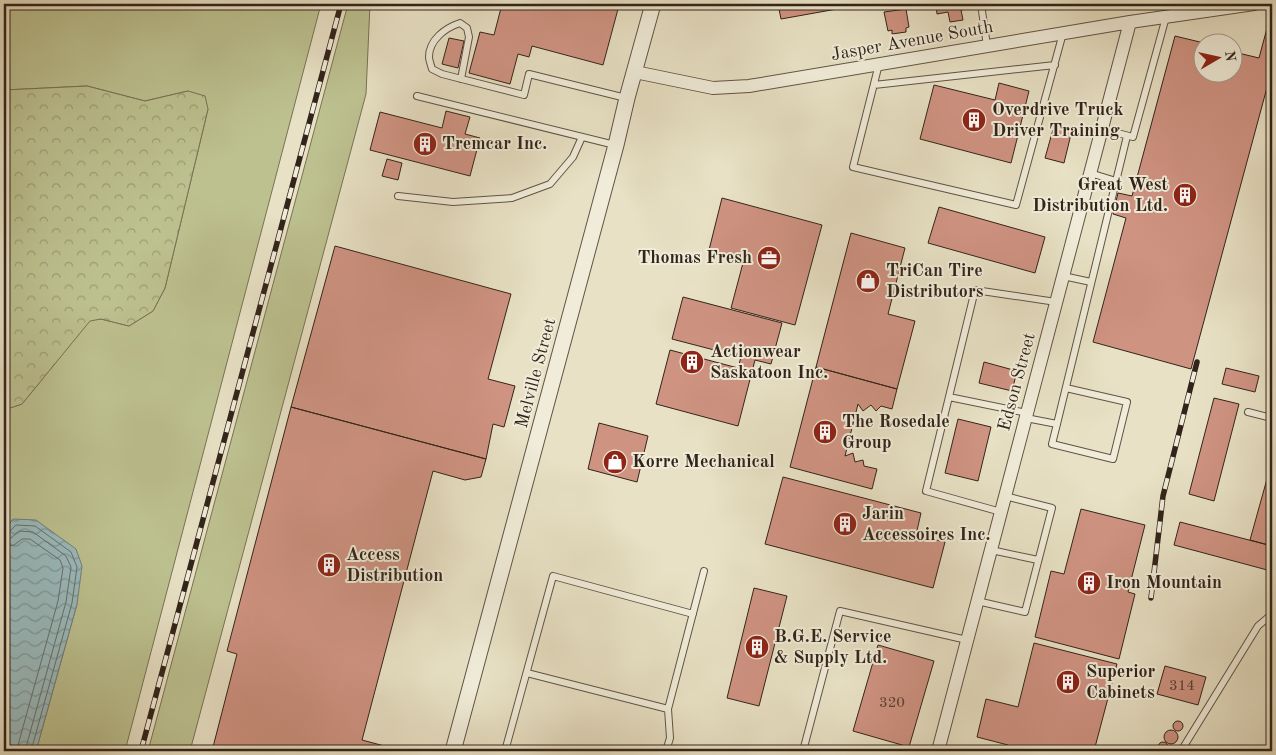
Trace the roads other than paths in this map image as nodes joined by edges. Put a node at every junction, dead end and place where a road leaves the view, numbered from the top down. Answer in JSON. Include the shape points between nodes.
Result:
{"nodes":[{"id":1,"x":653,"y":4,"type":"edge"},
{"id":2,"x":982,"y":4,"type":"edge"},
{"id":3,"x":1254,"y":4,"type":"edge"},
{"id":4,"x":1166,"y":17,"type":"junction"},
{"id":5,"x":1130,"y":22,"type":"junction"},
{"id":6,"x":1063,"y":34,"type":"junction"},
{"id":7,"x":988,"y":46,"type":"junction"},
{"id":8,"x":879,"y":64,"type":"junction"},
{"id":9,"x":1055,"y":66,"type":"junction"},
{"id":10,"x":635,"y":72,"type":"junction"},
{"id":11,"x":461,"y":78,"type":"junction"},
{"id":12,"x":874,"y":85,"type":"junction"},
{"id":13,"x":418,"y":96,"type":"dead end"},
{"id":14,"x":627,"y":98,"type":"junction"},
{"id":15,"x":1102,"y":129,"type":"junction"},
{"id":16,"x":1127,"y":136,"type":"junction"},
{"id":17,"x":582,"y":137,"type":"junction"},
{"id":18,"x":616,"y":145,"type":"junction"},
{"id":19,"x":1090,"y":173,"type":"junction"},
{"id":20,"x":1116,"y":181,"type":"junction"},
{"id":21,"x":398,"y":196,"type":"dead end"},
{"id":22,"x":1063,"y":276,"type":"junction"},
{"id":23,"x":1091,"y":282,"type":"junction"},
{"id":24,"x":1056,"y":302,"type":"junction"},
{"id":25,"x":1066,"y":388,"type":"junction"},
{"id":26,"x":949,"y":396,"type":"junction"},
{"id":27,"x":1248,"y":412,"type":"dead end"},
{"id":28,"x":1026,"y":416,"type":"junction"},
{"id":29,"x":1272,"y":418,"type":"edge"},
{"id":30,"x":1056,"y":424,"type":"junction"},
{"id":31,"x":1005,"y":496,"type":"junction"},
{"id":32,"x":1001,"y":512,"type":"junction"},
{"id":33,"x":991,"y":550,"type":"junction"},
{"id":34,"x":1038,"y":560,"type":"junction"},
{"id":35,"x":704,"y":571,"type":"dead end"},
{"id":36,"x":977,"y":601,"type":"junction"},
{"id":37,"x":693,"y":614,"type":"junction"},
{"id":38,"x":1272,"y":614,"type":"edge"},
{"id":39,"x":967,"y":640,"type":"junction"},
{"id":40,"x":527,"y":673,"type":"junction"},
{"id":41,"x":668,"y":709,"type":"junction"},
{"id":42,"x":457,"y":751,"type":"edge"},
{"id":43,"x":505,"y":751,"type":"edge"},
{"id":44,"x":666,"y":751,"type":"edge"},
{"id":45,"x":803,"y":751,"type":"edge"},
{"id":46,"x":938,"y":751,"type":"edge"},
{"id":47,"x":1181,"y":751,"type":"edge"}],
"edges":[{"from":1,"to":10,"type":"street","name":"Melville Street"},
{"from":2,"to":7,"type":"lane"},
{"from":3,"to":4,"type":"street","name":"Jasper Avenue South"},
{"from":4,"to":5,"type":"street","name":"Jasper Avenue South"},
{"from":4,"to":16,"type":"lane","via":[[1133,138]]},
{"from":5,"to":6,"type":"street","name":"Jasper Avenue South"},
{"from":5,"to":15,"type":"street","name":"Edson Street"},
{"from":6,"to":7,"type":"street","name":"Jasper Avenue South"},
{"from":6,"to":9,"type":"lane"},
{"from":7,"to":8,"type":"street","name":"Jasper Avenue South"},
{"from":8,"to":10,"type":"street","name":"Jasper Avenue South","via":[[749,86],[713,88]]},
{"from":8,"to":12,"type":"lane"},
{"from":9,"to":12,"type":"lane"},
{"from":9,"to":12,"type":"lane","via":[[1016,205],[853,168]]},
{"from":10,"to":14,"type":"street","name":"Melville Street"},
{"from":11,"to":11,"type":"lane","via":[[432,68],[429,57],[434,40],[460,23],[467,28],[469,37]]},
{"from":11,"to":14,"type":"lane","via":[[524,95],[529,74]]},
{"from":13,"to":17,"type":"lane"},
{"from":14,"to":18,"type":"street","name":"Melville Street"},
{"from":15,"to":16,"type":"lane"},
{"from":15,"to":19,"type":"street","name":"Edson Street"},
{"from":16,"to":20,"type":"lane"},
{"from":17,"to":18,"type":"lane"},
{"from":17,"to":21,"type":"lane","via":[[573,157],[550,184],[512,198],[453,202]]},
{"from":18,"to":42,"type":"street","name":"Melville Street"},
{"from":19,"to":20,"type":"lane"},
{"from":19,"to":22,"type":"street","name":"Edson Street"},
{"from":20,"to":23,"type":"lane"},
{"from":22,"to":23,"type":"lane"},
{"from":22,"to":24,"type":"street","name":"Edson Street"},
{"from":23,"to":25,"type":"lane"},
{"from":24,"to":26,"type":"lane","via":[[975,290]]},
{"from":24,"to":28,"type":"street","name":"Edson Street"},
{"from":25,"to":30,"type":"lane"},
{"from":25,"to":30,"type":"lane","via":[[1127,402],[1113,459],[1052,444]]},
{"from":26,"to":28,"type":"lane"},
{"from":26,"to":32,"type":"lane","via":[[926,490]]},
{"from":27,"to":29,"type":"lane"},
{"from":28,"to":30,"type":"lane"},
{"from":28,"to":31,"type":"street","name":"Edson Street"},
{"from":31,"to":32,"type":"street","name":"Edson Street"},
{"from":31,"to":34,"type":"lane","via":[[1052,508]]},
{"from":32,"to":33,"type":"street","name":"Edson Street"},
{"from":33,"to":34,"type":"lane"},
{"from":33,"to":36,"type":"street","name":"Edson Street"},
{"from":34,"to":36,"type":"lane","via":[[1024,612]]},
{"from":35,"to":37,"type":"lane"},
{"from":36,"to":39,"type":"street","name":"Edson Street"},
{"from":37,"to":40,"type":"lane","via":[[553,576]]},
{"from":37,"to":41,"type":"lane"},
{"from":38,"to":47,"type":"lane","via":[[1258,626]]},
{"from":39,"to":45,"type":"lane","via":[[840,611]]},
{"from":39,"to":46,"type":"street","name":"Edson Street"},
{"from":40,"to":41,"type":"lane"},
{"from":40,"to":43,"type":"lane"},
{"from":41,"to":44,"type":"lane","via":[[670,738]]}]}
